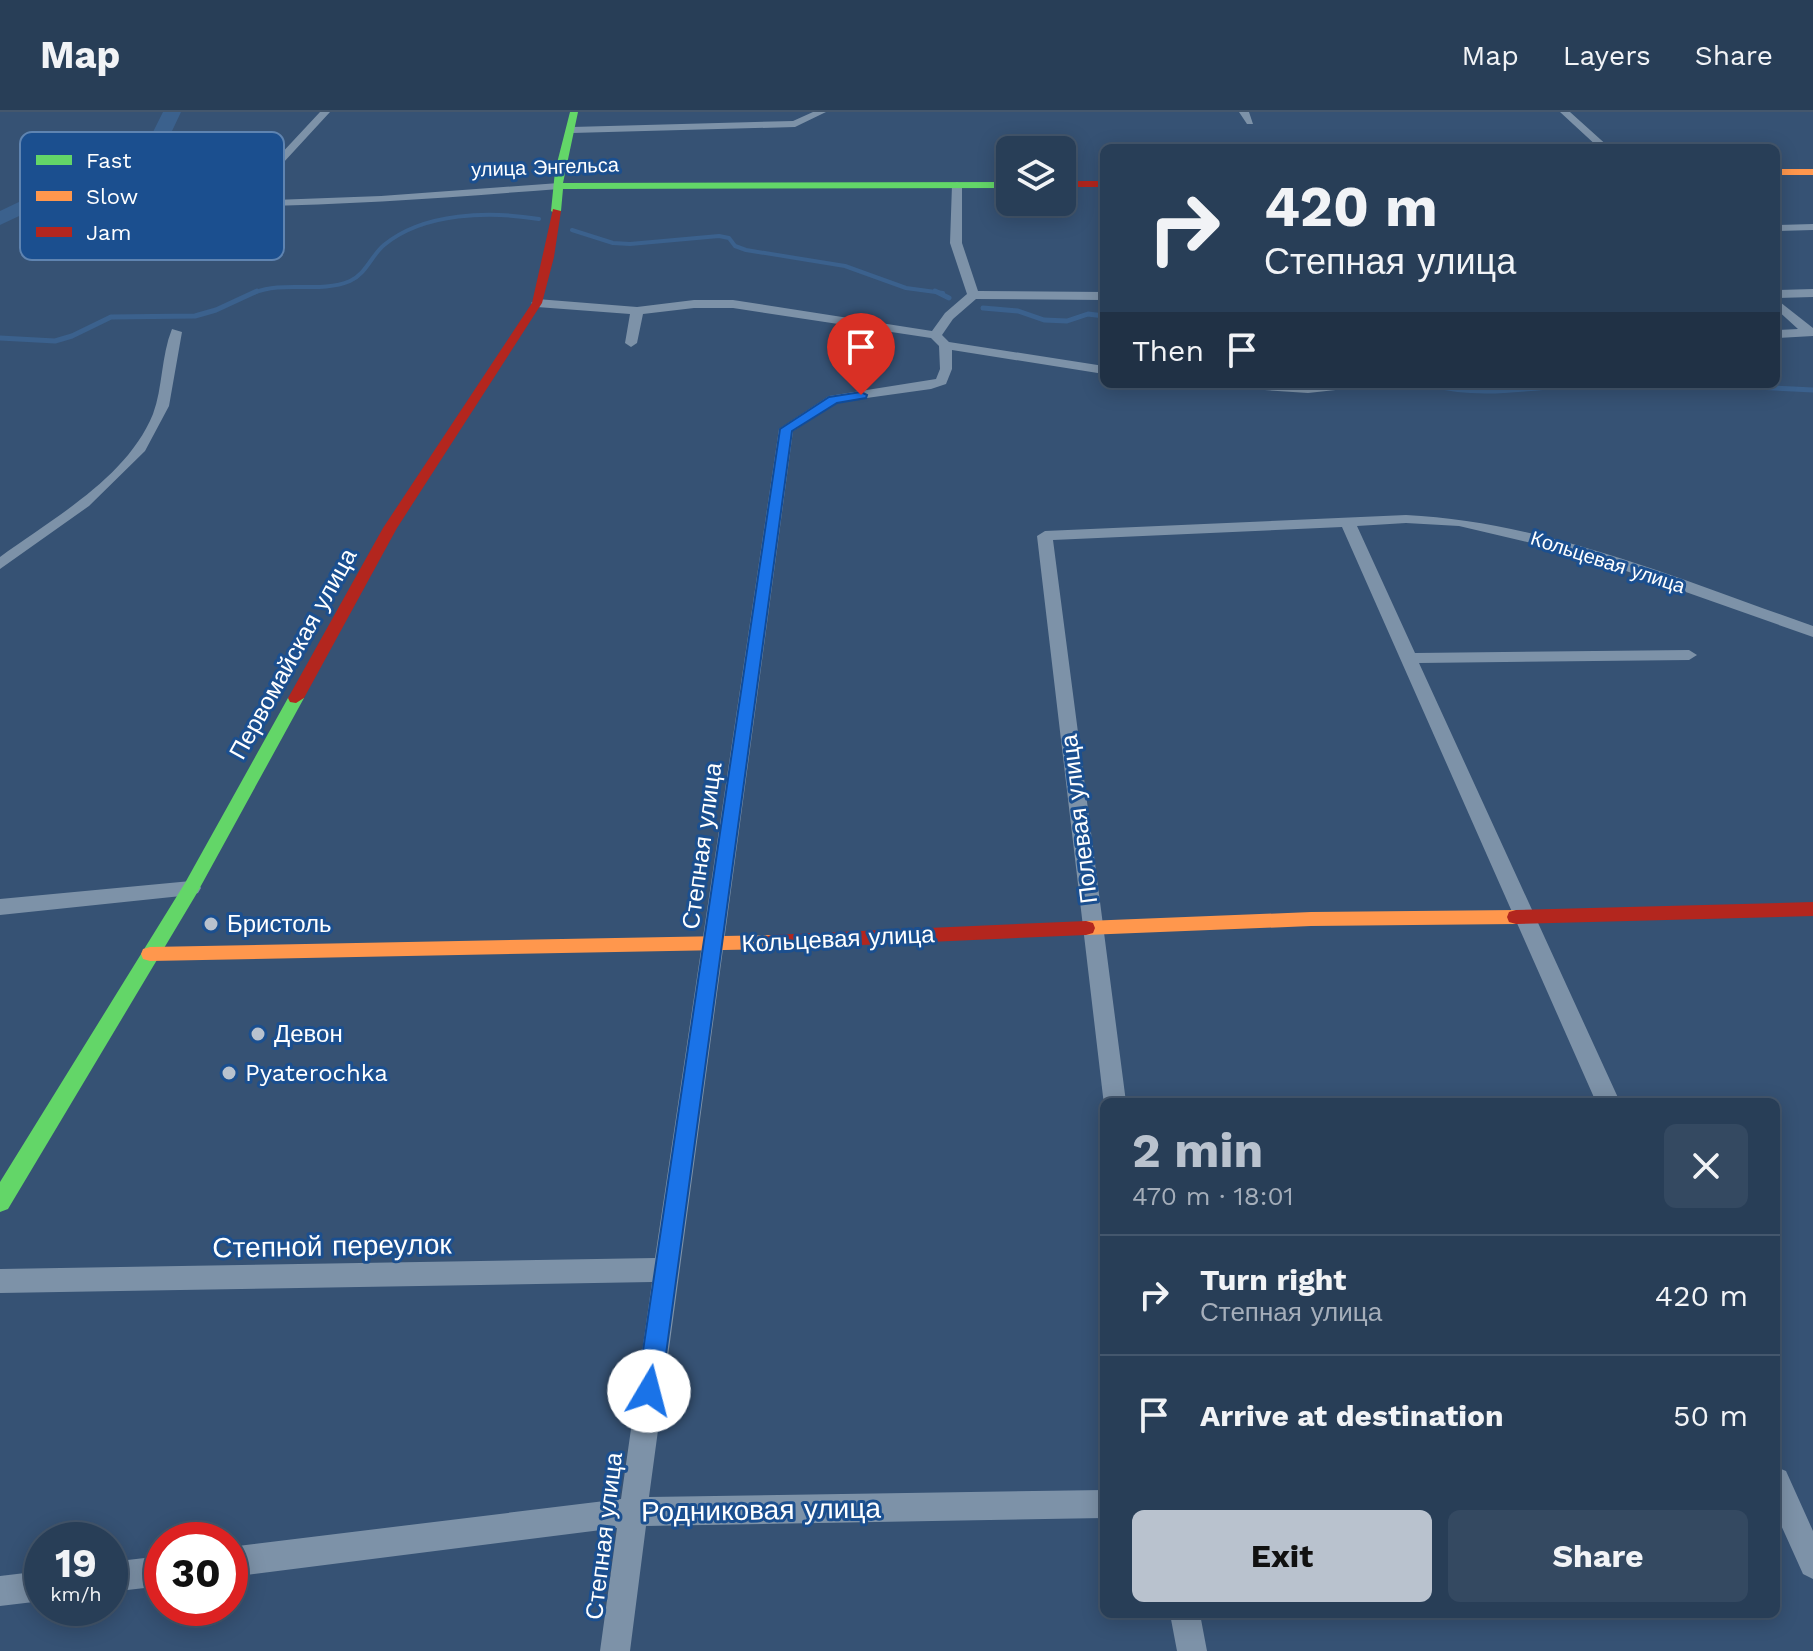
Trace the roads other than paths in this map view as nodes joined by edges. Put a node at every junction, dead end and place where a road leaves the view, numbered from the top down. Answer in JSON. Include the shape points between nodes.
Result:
{"nodes":[{"id":1,"x":325,"y":112,"type":"edge"},
{"id":2,"x":821,"y":112,"type":"edge"},
{"id":3,"x":1565,"y":112,"type":"edge"},
{"id":4,"x":573,"y":121,"type":"edge"},
{"id":5,"x":1601,"y":144,"type":"edge"},
{"id":6,"x":284,"y":156,"type":"edge"},
{"id":7,"x":1780,"y":172,"type":"edge"},
{"id":8,"x":1813,"y":172,"type":"edge"},
{"id":9,"x":1076,"y":184,"type":"edge"},
{"id":10,"x":1100,"y":184,"type":"edge"},
{"id":11,"x":957,"y":185,"type":"junction"},
{"id":12,"x":996,"y":185,"type":"edge"},
{"id":13,"x":559,"y":186,"type":"junction"},
{"id":14,"x":284,"y":202,"type":"edge"},
{"id":15,"x":1813,"y":227,"type":"edge"},
{"id":16,"x":1780,"y":228,"type":"edge"},
{"id":17,"x":1813,"y":293,"type":"edge"},
{"id":18,"x":1780,"y":294,"type":"edge"},
{"id":19,"x":973,"y":295,"type":"junction"},
{"id":20,"x":1100,"y":296,"type":"edge"},
{"id":21,"x":537,"y":303,"type":"junction"},
{"id":22,"x":1780,"y":306,"type":"edge"},
{"id":23,"x":637,"y":311,"type":"junction"},
{"id":24,"x":176,"y":332,"type":"dead end"},
{"id":25,"x":1811,"y":333,"type":"edge"},
{"id":26,"x":1780,"y":334,"type":"edge"},
{"id":27,"x":940,"y":340,"type":"junction"},
{"id":28,"x":631,"y":343,"type":"dead end"},
{"id":29,"x":1100,"y":369,"type":"edge"},
{"id":30,"x":1293,"y":388,"type":"edge"},
{"id":31,"x":1317,"y":388,"type":"edge"},
{"id":32,"x":1348,"y":523,"type":"junction"},
{"id":33,"x":1045,"y":536,"type":"joint"},
{"id":34,"x":0,"y":564,"type":"edge"},
{"id":35,"x":1813,"y":632,"type":"edge"},
{"id":36,"x":1689,"y":655,"type":"dead end"},
{"id":37,"x":1408,"y":658,"type":"junction"},
{"id":38,"x":191,"y":888,"type":"junction"},
{"id":39,"x":0,"y":907,"type":"edge"},
{"id":40,"x":1812,"y":911,"type":"edge"},
{"id":41,"x":1526,"y":917,"type":"junction"},
{"id":42,"x":1092,"y":927,"type":"junction"},
{"id":43,"x":715,"y":944,"type":"junction"},
{"id":44,"x":150,"y":954,"type":"junction"},
{"id":45,"x":1113,"y":1098,"type":"edge"},
{"id":46,"x":1606,"y":1098,"type":"edge"},
{"id":47,"x":0,"y":1202,"type":"edge"},
{"id":48,"x":666,"y":1270,"type":"junction"},
{"id":49,"x":0,"y":1281,"type":"edge"},
{"id":50,"x":1780,"y":1490,"type":"edge"},
{"id":51,"x":1100,"y":1504,"type":"edge"},
{"id":52,"x":632,"y":1512,"type":"junction"},
{"id":53,"x":248,"y":1560,"type":"edge"},
{"id":54,"x":1813,"y":1564,"type":"edge"},
{"id":55,"x":24,"y":1588,"type":"edge"},
{"id":56,"x":0,"y":1591,"type":"edge"},
{"id":57,"x":1186,"y":1618,"type":"edge"},
{"id":58,"x":615,"y":1651,"type":"edge"},
{"id":59,"x":1192,"y":1651,"type":"edge"}],
"edges":[{"from":1,"to":6,"type":"street"},
{"from":2,"to":4,"type":"street","via":[[795,124]]},
{"from":3,"to":5,"type":"street"},
{"from":4,"to":13,"type":"street","name":"Первомайская улица"},
{"from":7,"to":8,"type":"street"},
{"from":9,"to":10,"type":"street"},
{"from":11,"to":12,"type":"street","name":"улица Энгельса"},
{"from":11,"to":13,"type":"street","name":"улица Энгельса"},
{"from":11,"to":19,"type":"street","via":[[956,243]]},
{"from":13,"to":14,"type":"street","name":"улица Энгельса"},
{"from":13,"to":21,"type":"street","name":"Первомайская улица","via":[[551,257]]},
{"from":15,"to":16,"type":"street"},
{"from":17,"to":18,"type":"street"},
{"from":19,"to":20,"type":"street"},
{"from":19,"to":27,"type":"street","via":[[949,316]]},
{"from":21,"to":23,"type":"street"},
{"from":21,"to":38,"type":"street","name":"Первомайская улица","via":[[390,528]]},
{"from":22,"to":25,"type":"street"},
{"from":23,"to":27,"type":"street","via":[[733,304]]},
{"from":23,"to":28,"type":"street"},
{"from":24,"to":34,"type":"street","via":[[163,404],[140,448],[78,506]]},
{"from":25,"to":26,"type":"street"},
{"from":27,"to":29,"type":"street"},
{"from":27,"to":43,"type":"street","name":"Степная улица","via":[[946,369],[941,381],[834,399],[786,429]]},
{"from":30,"to":31,"type":"street"},
{"from":32,"to":33,"type":"street","name":"Кольцевая улица"},
{"from":32,"to":35,"type":"street","name":"Кольцевая улица","via":[[1459,522],[1523,535]]},
{"from":32,"to":37,"type":"street"},
{"from":33,"to":42,"type":"street","name":"Полевая улица"},
{"from":36,"to":37,"type":"street"},
{"from":37,"to":41,"type":"street"},
{"from":38,"to":39,"type":"street"},
{"from":38,"to":44,"type":"street","name":"Первомайская улица"},
{"from":40,"to":41,"type":"street","name":"Кольцевая улица"},
{"from":41,"to":42,"type":"street","name":"Кольцевая улица"},
{"from":41,"to":46,"type":"street"},
{"from":42,"to":43,"type":"street","name":"Кольцевая улица"},
{"from":42,"to":45,"type":"street","name":"Полевая улица"},
{"from":43,"to":44,"type":"street","name":"Кольцевая улица"},
{"from":43,"to":48,"type":"street","name":"Степная улица"},
{"from":44,"to":47,"type":"street","name":"Первомайская улица"},
{"from":48,"to":49,"type":"street","name":"Степной переулок"},
{"from":48,"to":52,"type":"street","name":"Степная улица"},
{"from":50,"to":54,"type":"street"},
{"from":51,"to":52,"type":"street","name":"Родниковая улица"},
{"from":52,"to":53,"type":"street","name":"Родниковая улица"},
{"from":52,"to":58,"type":"street","name":"Степная улица"},
{"from":55,"to":56,"type":"street"},
{"from":57,"to":59,"type":"street"}]}
